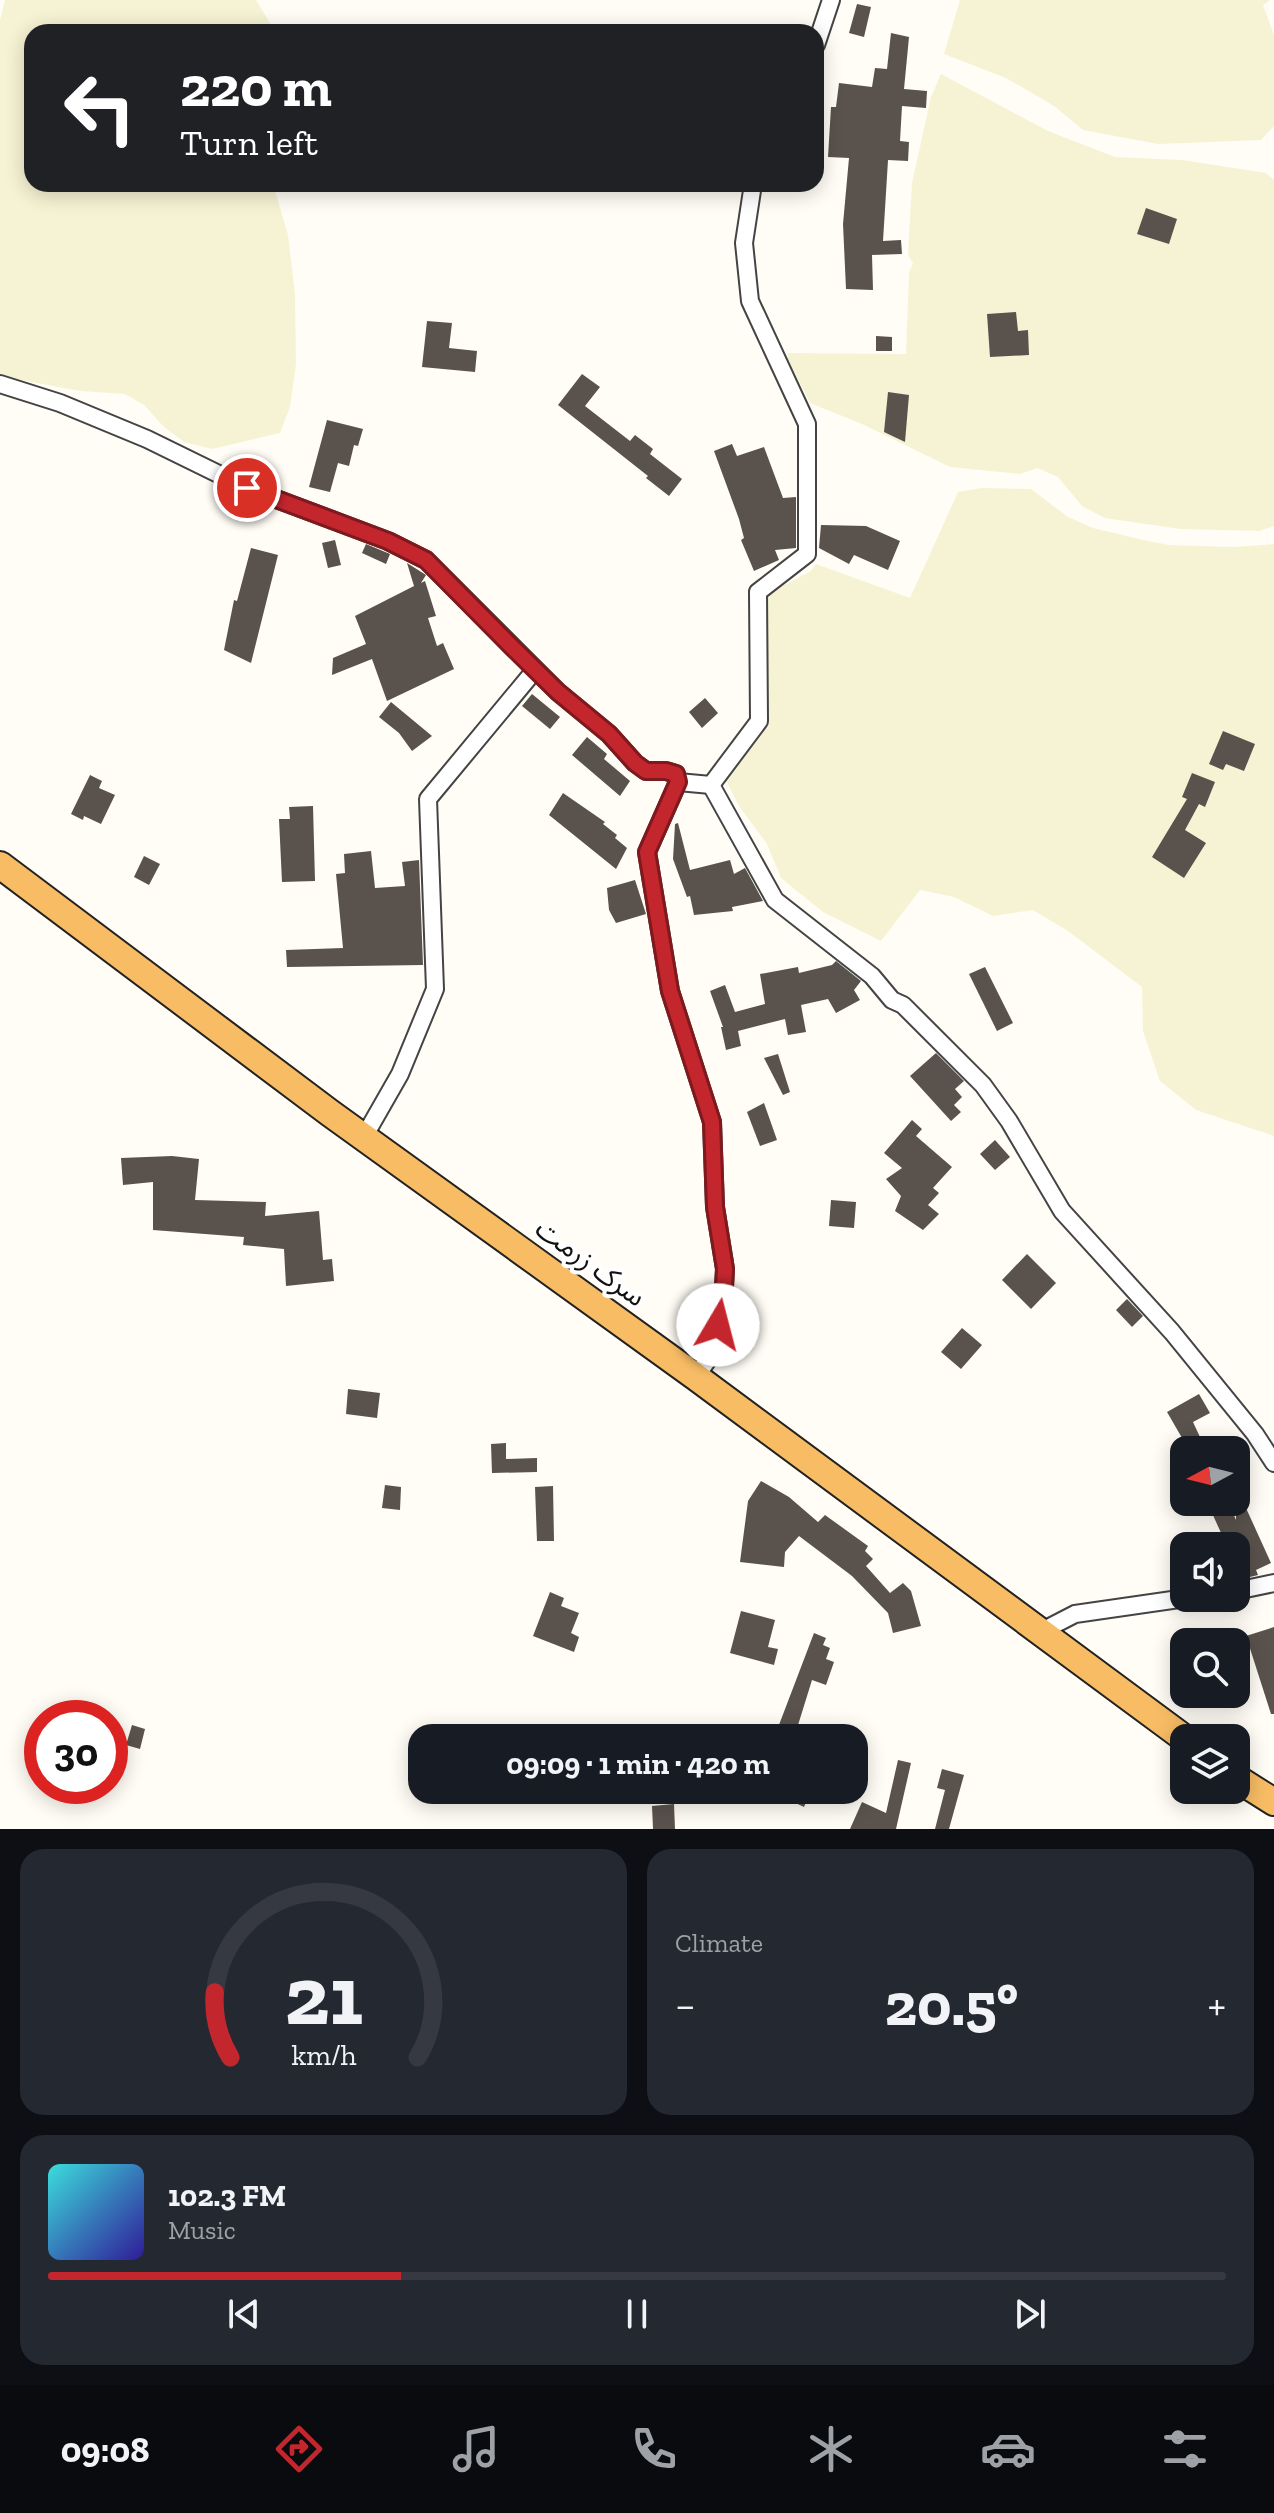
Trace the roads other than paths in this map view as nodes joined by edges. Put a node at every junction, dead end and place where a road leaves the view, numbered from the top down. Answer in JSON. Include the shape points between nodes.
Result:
{"nodes":[{"id":1,"x":831,"y":0,"type":"edge"},
{"id":2,"x":823,"y":24,"type":"edge"},
{"id":3,"x":752,"y":192,"type":"edge"},
{"id":4,"x":0,"y":384,"type":"edge"},
{"id":5,"x":535,"y":670,"type":"junction"},
{"id":6,"x":678,"y":782,"type":"junction"},
{"id":7,"x":711,"y":785,"type":"junction"},
{"id":8,"x":0,"y":865,"type":"edge"},
{"id":9,"x":364,"y":1137,"type":"junction"},
{"id":10,"x":696,"y":1377,"type":"junction"},
{"id":11,"x":1274,"y":1463,"type":"edge"},
{"id":12,"x":1274,"y":1583,"type":"edge"},
{"id":13,"x":1250,"y":1588,"type":"edge"},
{"id":14,"x":1170,"y":1600,"type":"edge"},
{"id":15,"x":1042,"y":1631,"type":"junction"},
{"id":16,"x":1170,"y":1727,"type":"edge"},
{"id":17,"x":1250,"y":1787,"type":"edge"},
{"id":18,"x":1274,"y":1802,"type":"edge"}],
"edges":[{"from":1,"to":2,"type":"street"},
{"from":3,"to":7,"type":"street","via":[[744,243],[750,301],[807,424],[807,554],[758,592],[759,721]]},
{"from":4,"to":5,"type":"street","via":[[75,409],[247,488],[426,560]]},
{"from":5,"to":6,"type":"street","via":[[635,763],[646,771],[676,774]]},
{"from":5,"to":9,"type":"street","via":[[428,799],[435,989],[400,1074]]},
{"from":6,"to":7,"type":"street"},
{"from":6,"to":10,"type":"street","via":[[647,852],[670,991],[712,1122],[715,1207],[725,1269],[723,1305],[711,1355]]},
{"from":7,"to":11,"type":"street","via":[[775,900],[872,976],[983,1085],[1062,1211],[1172,1332]]},
{"from":8,"to":9,"type":"highway","name":"سرک زرمت"},
{"from":9,"to":10,"type":"highway","name":"سرک زرمت"},
{"from":10,"to":15,"type":"highway","name":"سرک زرمت"},
{"from":12,"to":13,"type":"street"},
{"from":14,"to":15,"type":"street","via":[[1075,1614]]},
{"from":15,"to":16,"type":"highway","name":"سرک زرمت"},
{"from":17,"to":18,"type":"highway"}]}
